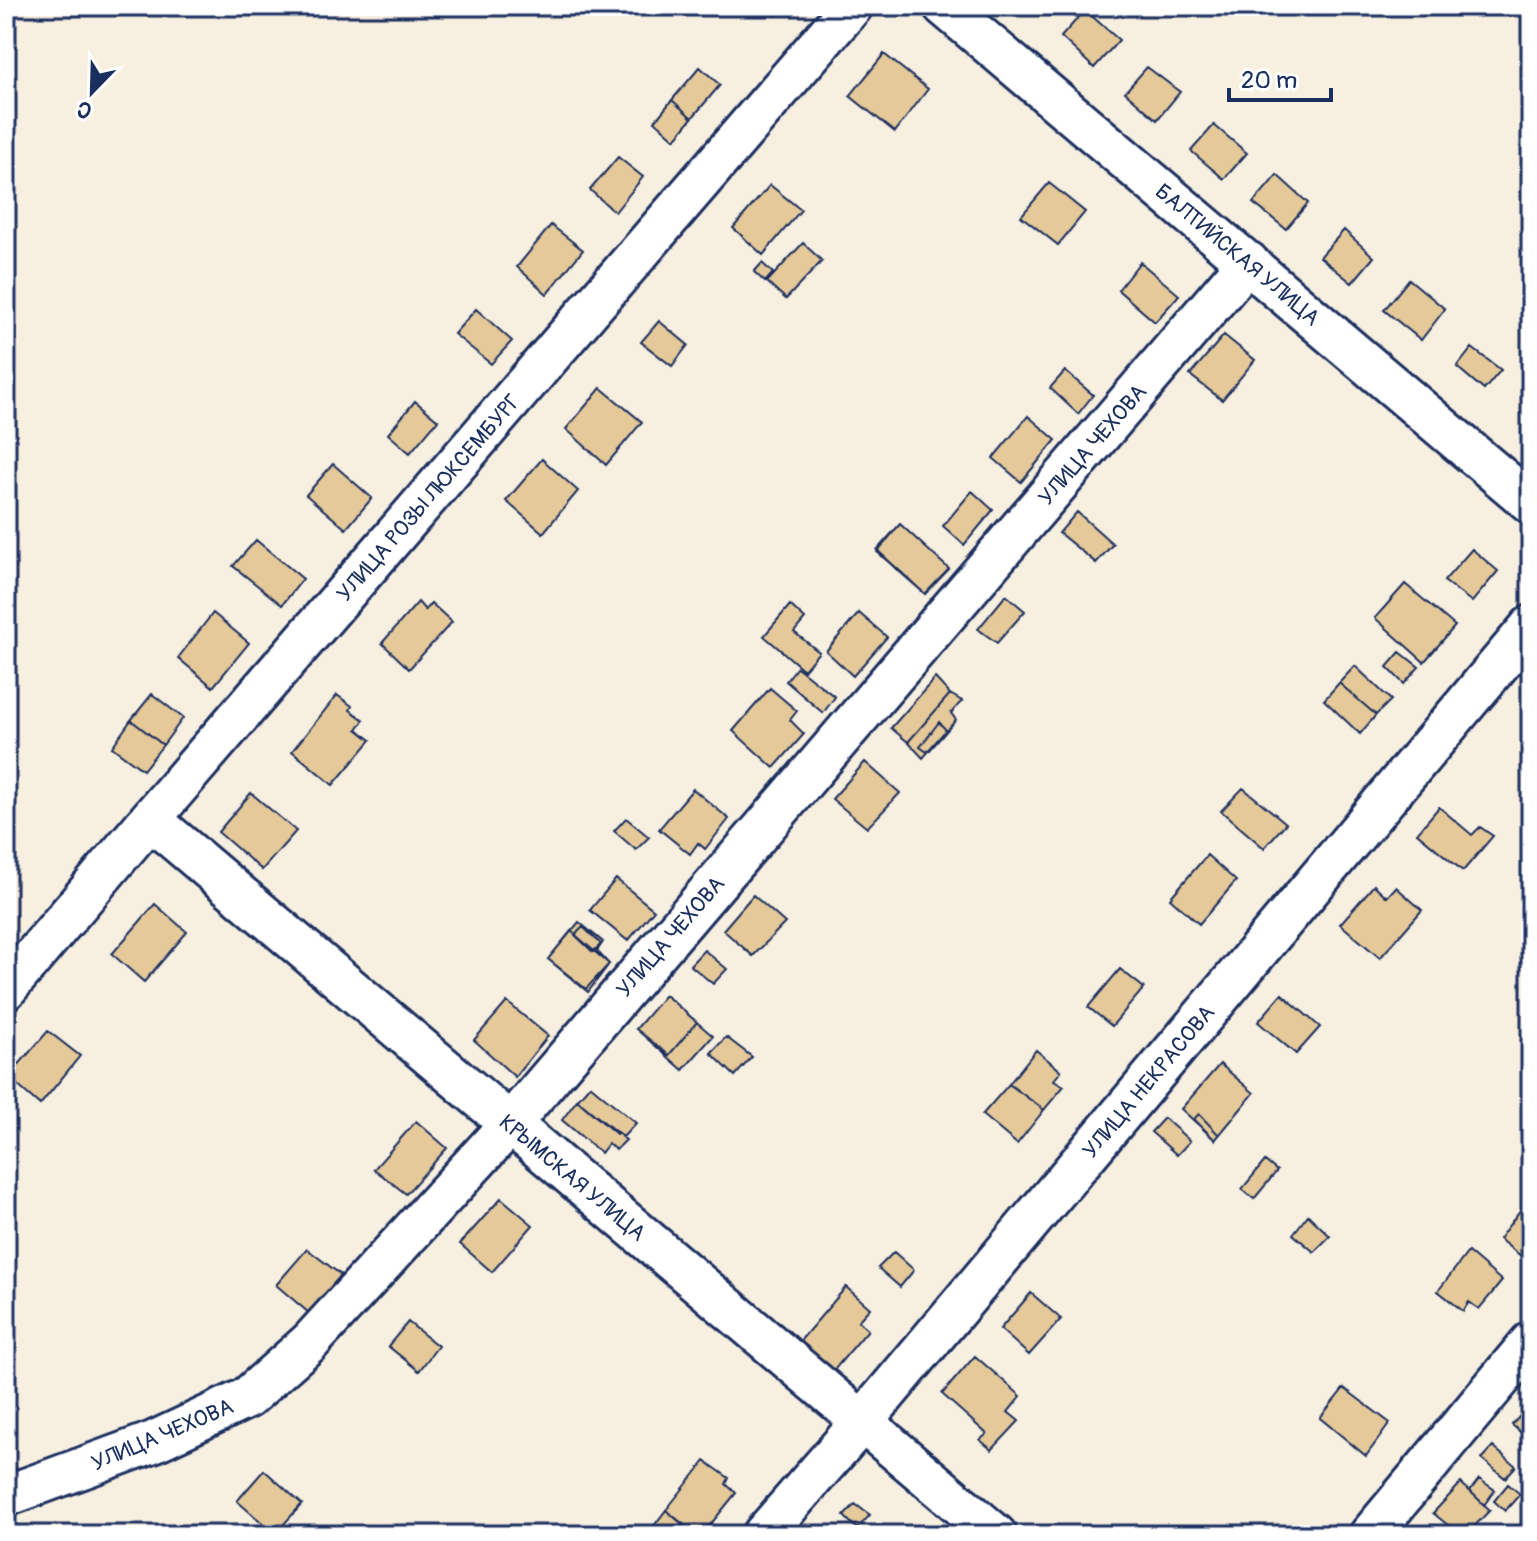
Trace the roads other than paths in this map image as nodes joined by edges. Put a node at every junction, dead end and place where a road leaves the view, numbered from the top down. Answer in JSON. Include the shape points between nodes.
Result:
{"nodes":[{"id":1,"x":852,"y":6,"type":"edge"},
{"id":2,"x":944,"y":6,"type":"edge"},
{"id":3,"x":1248,"y":262,"type":"junction"},
{"id":4,"x":1531,"y":503,"type":"edge"},
{"id":5,"x":1531,"y":626,"type":"edge"},
{"id":6,"x":150,"y":819,"type":"junction"},
{"id":7,"x":6,"y":989,"type":"edge"},
{"id":8,"x":510,"y":1124,"type":"junction"},
{"id":9,"x":1531,"y":1342,"type":"edge"},
{"id":10,"x":862,"y":1422,"type":"junction"},
{"id":11,"x":6,"y":1496,"type":"edge"},
{"id":12,"x":763,"y":1535,"type":"edge"},
{"id":13,"x":996,"y":1535,"type":"edge"},
{"id":14,"x":1370,"y":1535,"type":"edge"}],
"edges":[{"from":1,"to":6,"type":"street","name":"УЛИЦА РОЗЫ ЛЮКСЕМБУРГ"},
{"from":2,"to":3,"type":"street","name":"БАЛТИЙСКАЯ УЛИЦА"},
{"from":3,"to":4,"type":"street","name":"БАЛТИЙСКАЯ УЛИЦА"},
{"from":3,"to":8,"type":"street","name":"УЛИЦА ЧЕХОВА"},
{"from":5,"to":10,"type":"street","name":"УЛИЦА НЕКРАСОВА"},
{"from":6,"to":7,"type":"street","name":"УЛИЦА РОЗЫ ЛЮКСЕМБУРГ"},
{"from":6,"to":8,"type":"street","name":"КРЫМСКАЯ УЛИЦА"},
{"from":8,"to":10,"type":"street","name":"КРЫМСКАЯ УЛИЦА"},
{"from":8,"to":11,"type":"street","name":"УЛИЦА ЧЕХОВА","via":[[310,1342],[247,1398],[153,1442]]},
{"from":9,"to":14,"type":"street"},
{"from":10,"to":12,"type":"street","name":"УЛИЦА НЕКРАСОВА"},
{"from":10,"to":13,"type":"street","name":"КРЫМСКАЯ УЛИЦА"}]}
